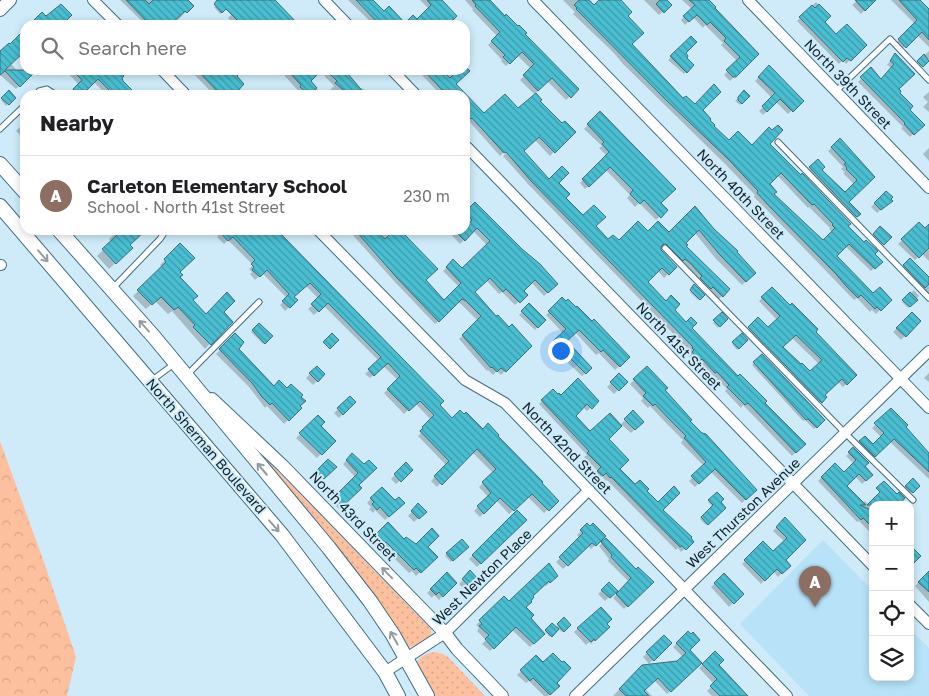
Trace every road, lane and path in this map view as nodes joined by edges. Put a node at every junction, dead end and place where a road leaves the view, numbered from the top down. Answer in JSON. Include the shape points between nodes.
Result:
{"nodes":[{"id":1,"x":10,"y":0,"type":"edge"},
{"id":2,"x":93,"y":0,"type":"edge"},
{"id":3,"x":324,"y":0,"type":"edge"},
{"id":4,"x":533,"y":0,"type":"edge"},
{"id":5,"x":748,"y":0,"type":"edge"},
{"id":6,"x":0,"y":10,"type":"edge"},
{"id":7,"x":113,"y":20,"type":"edge"},
{"id":8,"x":343,"y":20,"type":"edge"},
{"id":9,"x":167,"y":75,"type":"edge"},
{"id":10,"x":397,"y":75,"type":"edge"},
{"id":11,"x":929,"y":80,"type":"edge"},
{"id":12,"x":181,"y":90,"type":"edge"},
{"id":13,"x":411,"y":90,"type":"edge"},
{"id":14,"x":836,"y":91,"type":"junction"},
{"id":15,"x":20,"y":110,"type":"edge"},
{"id":16,"x":0,"y":129,"type":"edge"},
{"id":17,"x":778,"y":142,"type":"dead end"},
{"id":18,"x":470,"y":150,"type":"edge"},
{"id":19,"x":0,"y":164,"type":"edge"},
{"id":20,"x":20,"y":186,"type":"edge"},
{"id":21,"x":929,"y":188,"type":"edge"},
{"id":22,"x":0,"y":206,"type":"edge"},
{"id":23,"x":20,"y":229,"type":"edge"},
{"id":24,"x":25,"y":235,"type":"edge"},
{"id":25,"x":63,"y":235,"type":"edge"},
{"id":26,"x":163,"y":235,"type":"edge"},
{"id":27,"x":323,"y":235,"type":"edge"},
{"id":28,"x":665,"y":248,"type":"dead end"},
{"id":29,"x":112,"y":290,"type":"junction"},
{"id":30,"x":929,"y":298,"type":"edge"},
{"id":31,"x":259,"y":302,"type":"dead end"},
{"id":32,"x":929,"y":351,"type":"edge"},
{"id":33,"x":174,"y":364,"type":"junction"},
{"id":34,"x":186,"y":375,"type":"junction"},
{"id":35,"x":900,"y":378,"type":"junction"},
{"id":36,"x":151,"y":382,"type":"junction"},
{"id":37,"x":929,"y":408,"type":"edge"},
{"id":38,"x":844,"y":432,"type":"junction"},
{"id":39,"x":793,"y":484,"type":"junction"},
{"id":40,"x":589,"y":490,"type":"junction"},
{"id":41,"x":913,"y":500,"type":"dead end"},
{"id":42,"x":869,"y":562,"type":"edge"},
{"id":43,"x":684,"y":590,"type":"junction"},
{"id":44,"x":914,"y":609,"type":"edge"},
{"id":45,"x":929,"y":624,"type":"edge"},
{"id":46,"x":445,"y":633,"type":"junction"},
{"id":47,"x":405,"y":658,"type":"junction"},
{"id":48,"x":385,"y":672,"type":"junction"},
{"id":49,"x":398,"y":696,"type":"edge"},
{"id":50,"x":426,"y":696,"type":"edge"},
{"id":51,"x":502,"y":696,"type":"edge"},
{"id":52,"x":575,"y":696,"type":"edge"},
{"id":53,"x":787,"y":696,"type":"edge"}],
"edges":[{"from":1,"to":6,"type":"street"},
{"from":2,"to":7,"type":"street"},
{"from":3,"to":8,"type":"street"},
{"from":4,"to":35,"type":"street","name":"North 40th Street"},
{"from":5,"to":14,"type":"street","name":"North 39th Street"},
{"from":9,"to":12,"type":"street"},
{"from":10,"to":13,"type":"street"},
{"from":11,"to":14,"type":"lane","via":[[890,40]]},
{"from":14,"to":21,"type":"street","name":"North 39th Street"},
{"from":15,"to":16,"type":"lane"},
{"from":17,"to":30,"type":"lane"},
{"from":18,"to":39,"type":"street","name":"North 41st Street"},
{"from":19,"to":20,"type":"main road"},
{"from":22,"to":23,"type":"main road","name":"North Sherman Boulevard","one_way":true},
{"from":24,"to":36,"type":"main road","name":"North Sherman Boulevard","one_way":true},
{"from":25,"to":29,"type":"main road","name":"North Sherman Boulevard"},
{"from":26,"to":29,"type":"lane"},
{"from":27,"to":40,"type":"street","name":"North 42nd Street","via":[[465,380],[505,403]]},
{"from":28,"to":38,"type":"lane"},
{"from":33,"to":29,"type":"main road","name":"North Sherman Boulevard","one_way":true},
{"from":31,"to":34,"type":"lane"},
{"from":32,"to":35,"type":"street","name":"West Thurston Avenue"},
{"from":33,"to":34,"type":"street","name":"North 43rd Street"},
{"from":33,"to":36,"type":"lane"},
{"from":47,"to":33,"type":"main road","name":"North Sherman Boulevard","one_way":true,"via":[[393,635],[329,548]]},
{"from":46,"to":34,"type":"street","name":"North 43rd Street","one_way":true,"via":[[283,466]]},
{"from":35,"to":37,"type":"street","name":"North 40th Street"},
{"from":35,"to":38,"type":"street","name":"West Thurston Avenue"},
{"from":36,"to":48,"type":"main road","name":"North Sherman Boulevard","one_way":true,"via":[[282,534]]},
{"from":38,"to":39,"type":"street","name":"West Thurston Avenue"},
{"from":38,"to":41,"type":"lane"},
{"from":39,"to":42,"type":"street","name":"North 41st Street"},
{"from":39,"to":43,"type":"street","name":"West Thurston Avenue"},
{"from":40,"to":43,"type":"street","name":"North 42nd Street"},
{"from":40,"to":46,"type":"street","name":"West Newton Place"},
{"from":43,"to":52,"type":"street","name":"West Thurston Avenue"},
{"from":43,"to":53,"type":"street","name":"North 42nd Street"},
{"from":44,"to":45,"type":"street"},
{"from":46,"to":47,"type":"street","name":"West Newton Place"},
{"from":46,"to":51,"type":"street","name":"North 43rd Street","via":[[456,649]]},
{"from":47,"to":48,"type":"street","name":"West Newton Place"},
{"from":47,"to":50,"type":"main road","name":"North Sherman Boulevard"},
{"from":48,"to":49,"type":"main road","name":"North Sherman Boulevard"}]}
